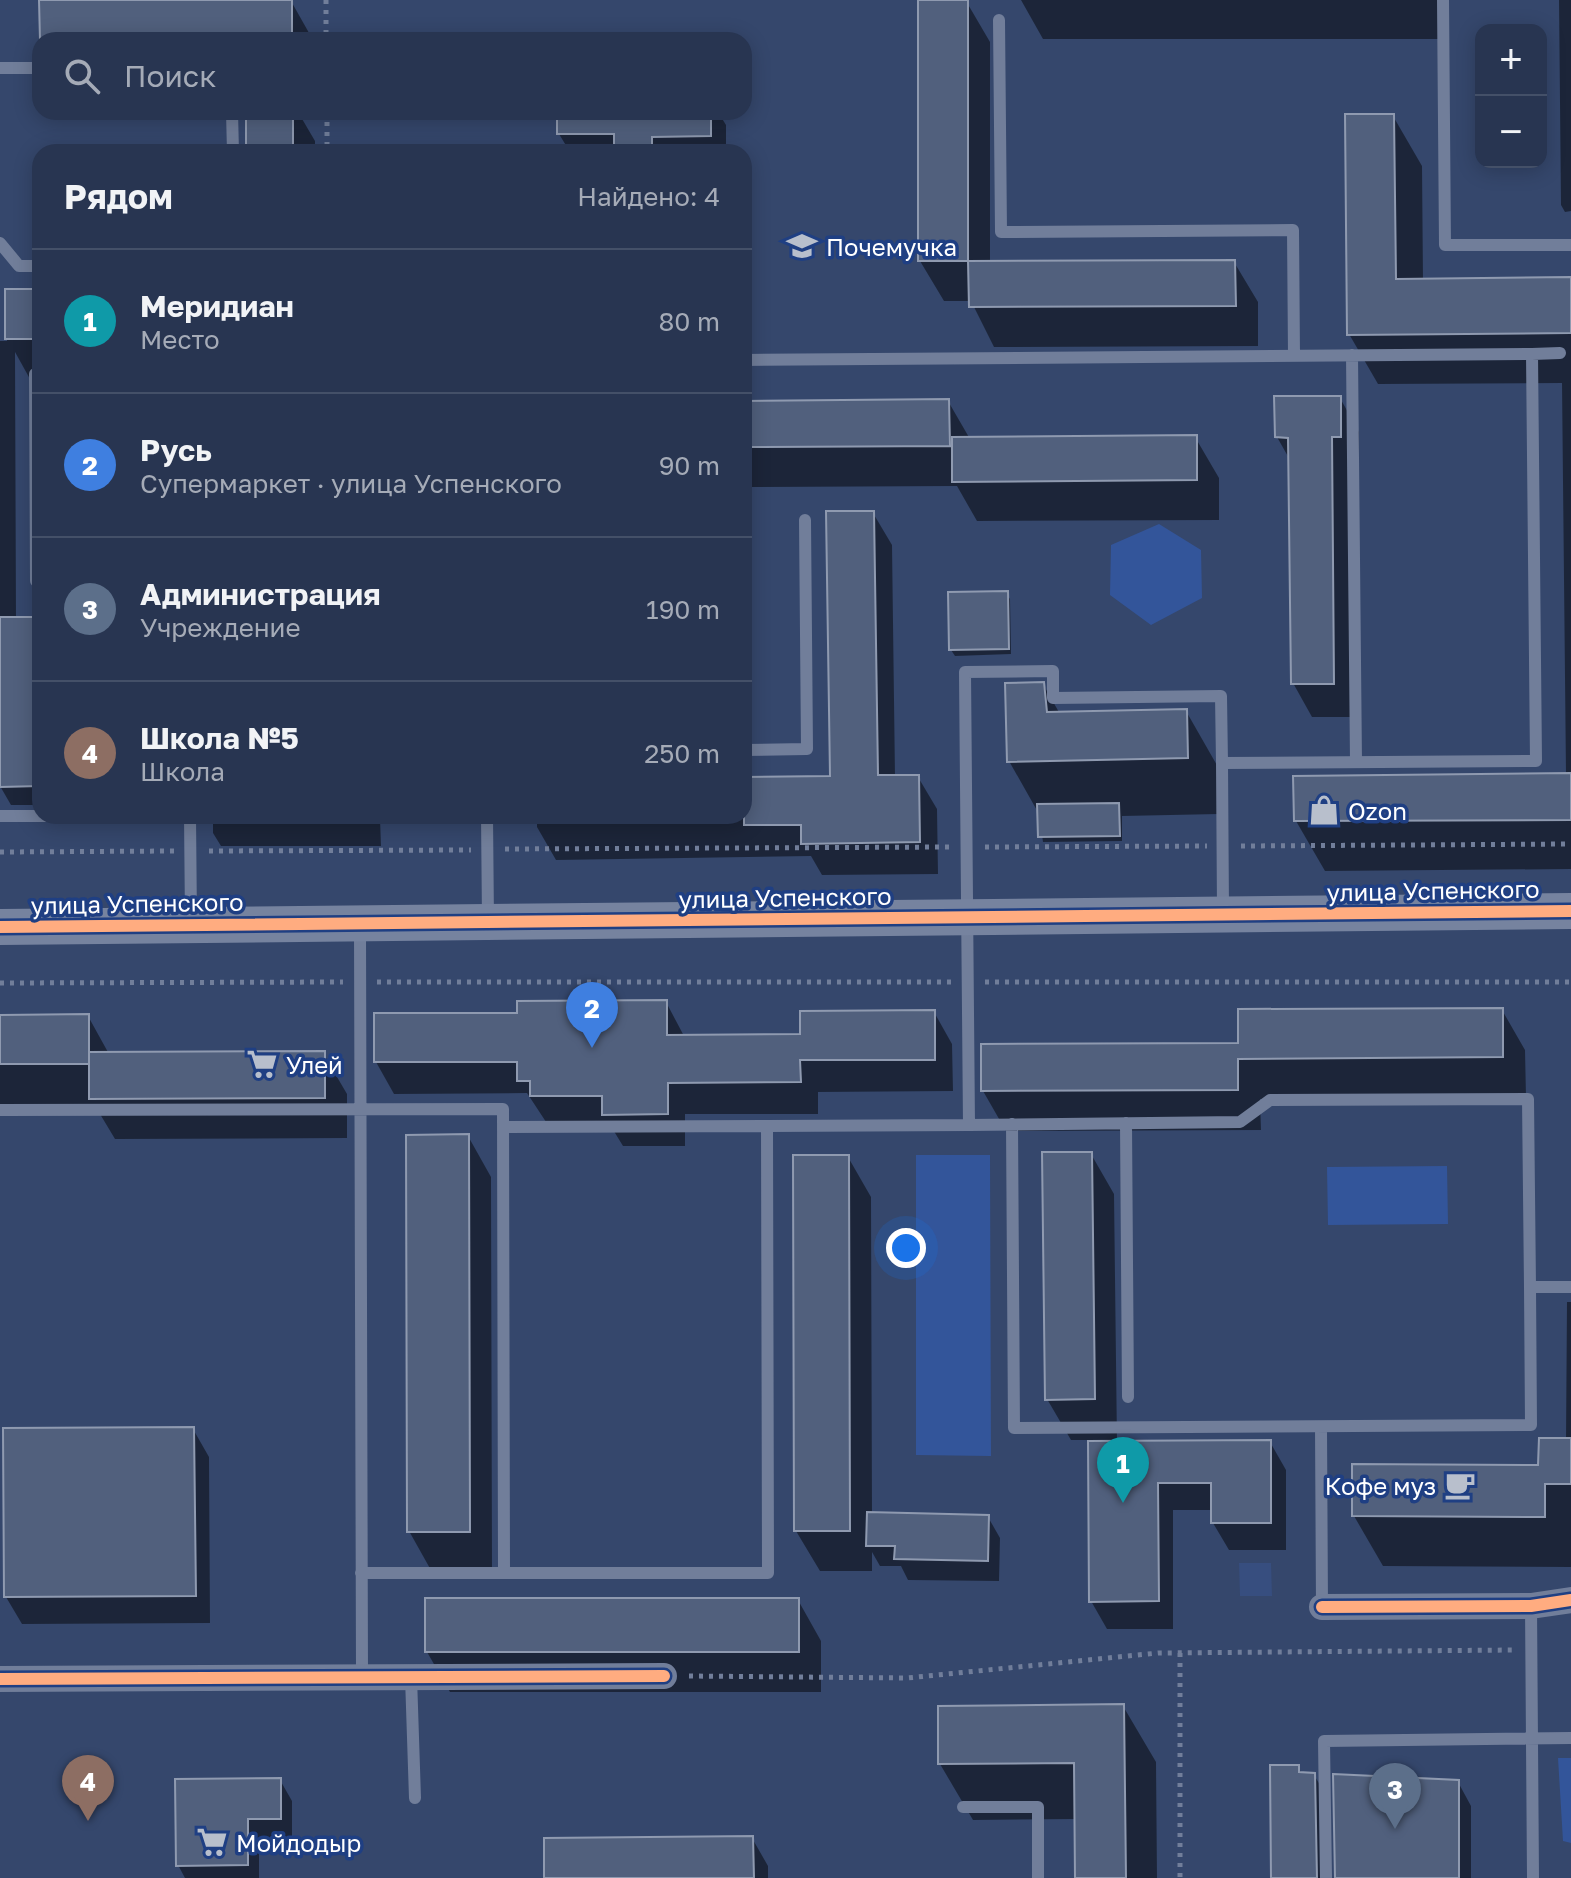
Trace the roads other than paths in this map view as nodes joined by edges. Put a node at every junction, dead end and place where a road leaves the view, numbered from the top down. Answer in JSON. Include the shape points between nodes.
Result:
{"nodes":[{"id":1,"x":1443,"y":0,"type":"edge"},
{"id":2,"x":999,"y":20,"type":"dead end"},
{"id":3,"x":0,"y":68,"type":"edge"},
{"id":4,"x":32,"y":68,"type":"edge"},
{"id":5,"x":232,"y":120,"type":"edge"},
{"id":6,"x":233,"y":144,"type":"edge"},
{"id":7,"x":0,"y":243,"type":"edge"},
{"id":8,"x":1571,"y":245,"type":"edge"},
{"id":9,"x":32,"y":266,"type":"edge"},
{"id":10,"x":1560,"y":353,"type":"dead end"},
{"id":11,"x":1532,"y":354,"type":"junction"},
{"id":12,"x":1294,"y":355,"type":"junction"},
{"id":13,"x":1352,"y":355,"type":"junction"},
{"id":14,"x":752,"y":360,"type":"edge"},
{"id":15,"x":805,"y":520,"type":"dead end"},
{"id":16,"x":752,"y":750,"type":"edge"},
{"id":17,"x":1356,"y":762,"type":"junction"},
{"id":18,"x":1222,"y":763,"type":"junction"},
{"id":19,"x":0,"y":816,"type":"edge"},
{"id":20,"x":32,"y":816,"type":"edge"},
{"id":21,"x":190,"y":824,"type":"edge"},
{"id":22,"x":487,"y":824,"type":"edge"},
{"id":23,"x":1571,"y":911,"type":"edge"},
{"id":24,"x":1223,"y":914,"type":"junction"},
{"id":25,"x":967,"y":917,"type":"junction"},
{"id":26,"x":488,"y":922,"type":"junction"},
{"id":27,"x":360,"y":923,"type":"junction"},
{"id":28,"x":191,"y":925,"type":"junction"},
{"id":29,"x":0,"y":927,"type":"edge"},
{"id":30,"x":0,"y":1110,"type":"edge"},
{"id":31,"x":360,"y":1110,"type":"junction"},
{"id":32,"x":1126,"y":1123,"type":"junction"},
{"id":33,"x":1012,"y":1124,"type":"junction"},
{"id":34,"x":969,"y":1125,"type":"junction"},
{"id":35,"x":767,"y":1126,"type":"junction"},
{"id":36,"x":503,"y":1127,"type":"junction"},
{"id":37,"x":1530,"y":1287,"type":"junction"},
{"id":38,"x":1571,"y":1287,"type":"edge"},
{"id":39,"x":1128,"y":1397,"type":"dead end"},
{"id":40,"x":1321,"y":1427,"type":"junction"},
{"id":41,"x":361,"y":1573,"type":"junction"},
{"id":42,"x":504,"y":1573,"type":"junction"},
{"id":43,"x":1571,"y":1600,"type":"edge"},
{"id":44,"x":1531,"y":1606,"type":"junction"},
{"id":45,"x":1322,"y":1607,"type":"joint"},
{"id":46,"x":664,"y":1676,"type":"road end"},
{"id":47,"x":362,"y":1677,"type":"junction"},
{"id":48,"x":411,"y":1677,"type":"junction"},
{"id":49,"x":0,"y":1679,"type":"edge"},
{"id":50,"x":1571,"y":1738,"type":"edge"},
{"id":51,"x":1532,"y":1739,"type":"junction"},
{"id":52,"x":415,"y":1798,"type":"dead end"},
{"id":53,"x":963,"y":1807,"type":"dead end"},
{"id":54,"x":1038,"y":1878,"type":"edge"},
{"id":55,"x":1326,"y":1878,"type":"edge"},
{"id":56,"x":1533,"y":1878,"type":"edge"}],
"edges":[{"from":1,"to":8,"type":"lane","via":[[1445,245]]},
{"from":2,"to":12,"type":"lane","via":[[1001,232],[1293,230]]},
{"from":3,"to":4,"type":"lane"},
{"from":5,"to":6,"type":"lane"},
{"from":7,"to":9,"type":"lane","via":[[19,266]]},
{"from":10,"to":11,"type":"lane"},
{"from":11,"to":13,"type":"lane"},
{"from":11,"to":17,"type":"lane","via":[[1536,761]]},
{"from":12,"to":13,"type":"lane"},
{"from":12,"to":14,"type":"lane"},
{"from":13,"to":17,"type":"lane"},
{"from":15,"to":16,"type":"lane","via":[[807,749]]},
{"from":17,"to":18,"type":"lane"},
{"from":18,"to":24,"type":"lane"},
{"from":18,"to":25,"type":"lane","via":[[1221,696],[1053,698],[1053,671],[965,672]]},
{"from":19,"to":20,"type":"lane"},
{"from":21,"to":28,"type":"lane"},
{"from":22,"to":26,"type":"lane"},
{"from":23,"to":24,"type":"street","name":"улица Успенского"},
{"from":24,"to":25,"type":"street","name":"улица Успенского"},
{"from":25,"to":26,"type":"street","name":"улица Успенского"},
{"from":25,"to":34,"type":"lane"},
{"from":26,"to":27,"type":"street","name":"улица Успенского"},
{"from":27,"to":28,"type":"street","name":"улица Успенского"},
{"from":27,"to":31,"type":"lane"},
{"from":28,"to":29,"type":"street","name":"улица Успенского"},
{"from":30,"to":31,"type":"lane"},
{"from":31,"to":36,"type":"lane","via":[[503,1109]]},
{"from":31,"to":41,"type":"lane"},
{"from":32,"to":33,"type":"lane"},
{"from":32,"to":37,"type":"lane","via":[[1240,1122],[1270,1100],[1528,1099]]},
{"from":32,"to":39,"type":"lane"},
{"from":33,"to":34,"type":"lane"},
{"from":33,"to":40,"type":"lane","via":[[1014,1428]]},
{"from":34,"to":35,"type":"lane"},
{"from":35,"to":36,"type":"lane"},
{"from":35,"to":42,"type":"lane","via":[[768,1573]]},
{"from":36,"to":42,"type":"lane"},
{"from":37,"to":38,"type":"lane"},
{"from":37,"to":40,"type":"lane","via":[[1531,1425]]},
{"from":40,"to":45,"type":"lane"},
{"from":41,"to":42,"type":"lane"},
{"from":41,"to":47,"type":"lane"},
{"from":43,"to":44,"type":"street"},
{"from":44,"to":45,"type":"street"},
{"from":44,"to":51,"type":"lane"},
{"from":46,"to":48,"type":"street"},
{"from":47,"to":48,"type":"street"},
{"from":47,"to":49,"type":"street"},
{"from":48,"to":52,"type":"lane"},
{"from":50,"to":51,"type":"lane"},
{"from":51,"to":55,"type":"lane","via":[[1324,1741]]},
{"from":51,"to":56,"type":"lane"},
{"from":53,"to":54,"type":"lane","via":[[1038,1807]]}]}
